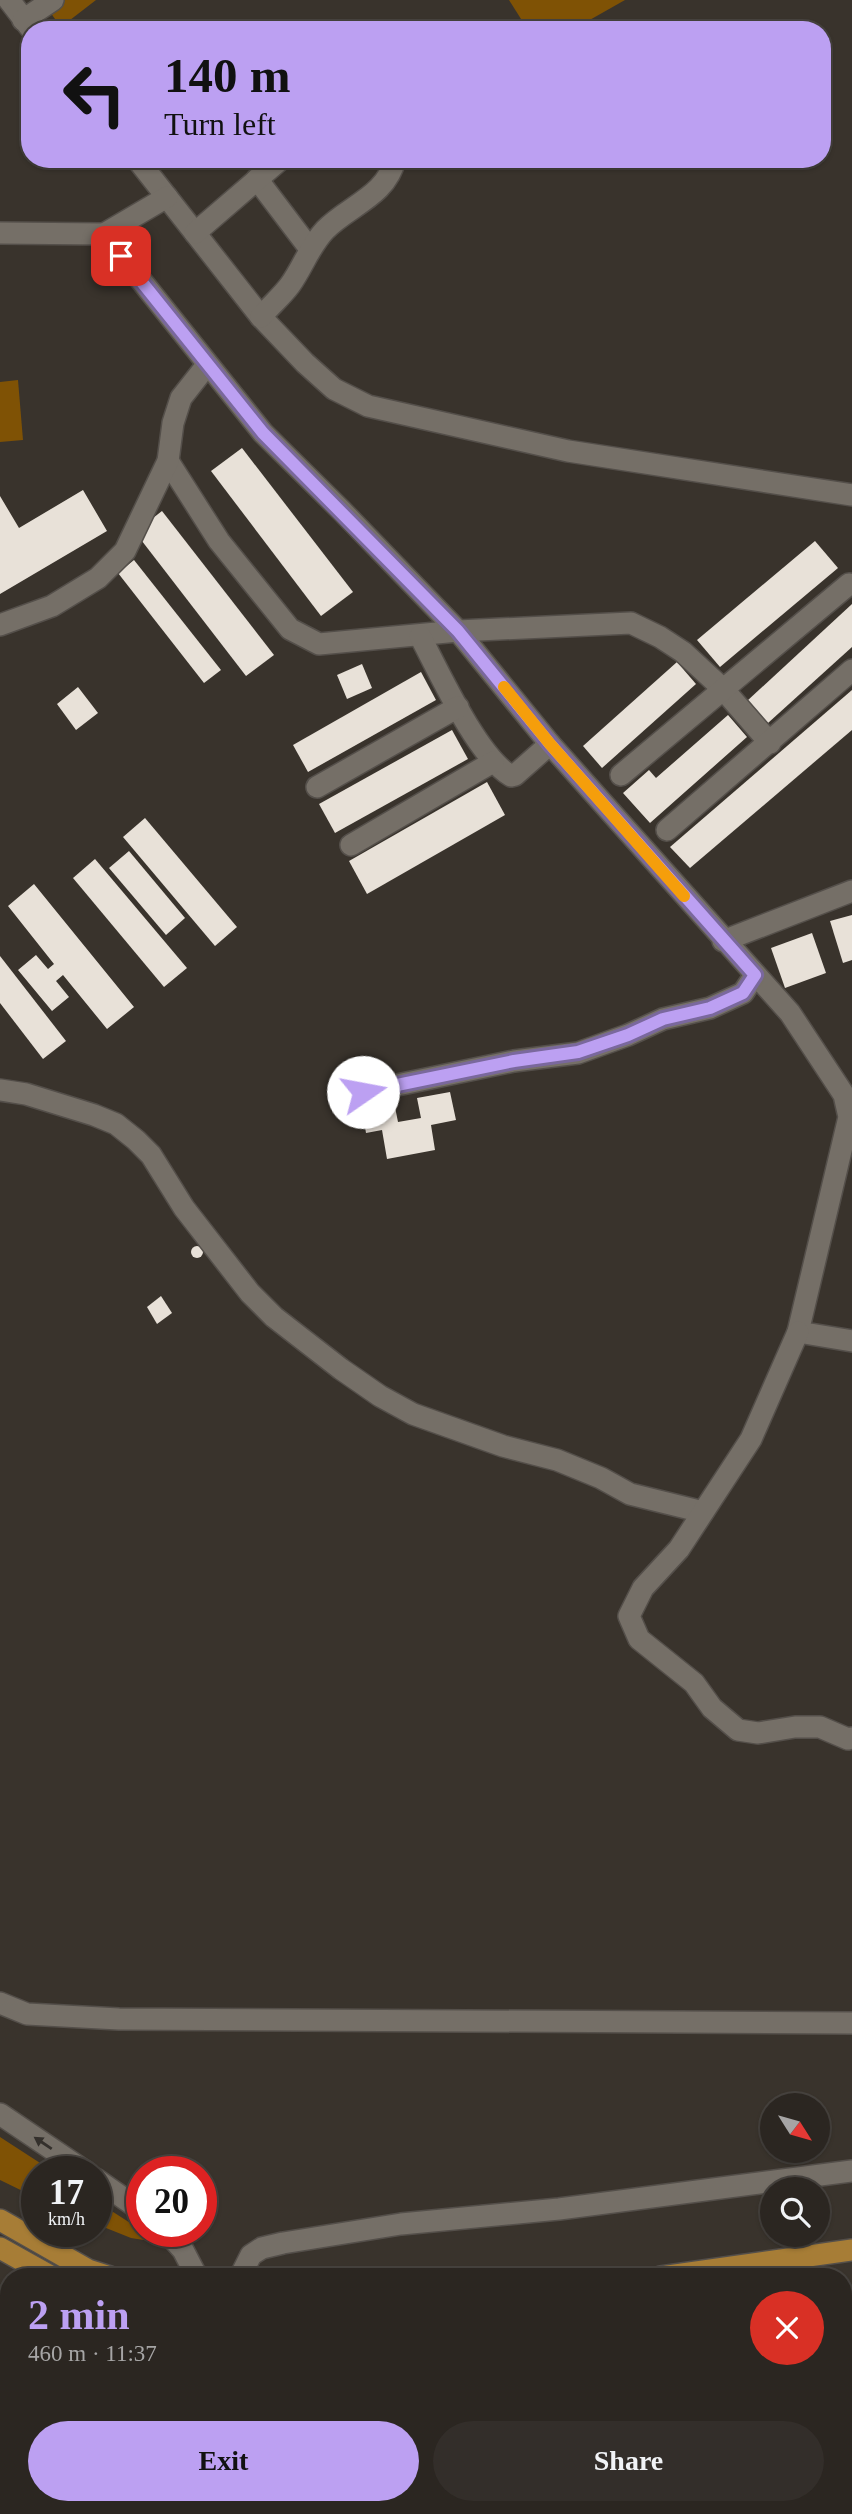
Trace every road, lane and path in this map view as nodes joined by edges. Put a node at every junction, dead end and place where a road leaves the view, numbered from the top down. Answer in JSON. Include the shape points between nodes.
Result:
{"nodes":[{"id":1,"x":9,"y":0,"type":"edge"},
{"id":2,"x":53,"y":0,"type":"edge"},
{"id":3,"x":25,"y":21,"type":"edge"},
{"id":4,"x":32,"y":21,"type":"edge"},
{"id":5,"x":144,"y":168,"type":"edge"},
{"id":6,"x":270,"y":168,"type":"edge"},
{"id":7,"x":392,"y":168,"type":"edge"},
{"id":8,"x":257,"y":179,"type":"junction"},
{"id":9,"x":167,"y":197,"type":"junction"},
{"id":10,"x":0,"y":233,"type":"edge"},
{"id":11,"x":195,"y":233,"type":"junction"},
{"id":12,"x":104,"y":234,"type":"junction"},
{"id":13,"x":310,"y":248,"type":"junction"},
{"id":14,"x":261,"y":317,"type":"junction"},
{"id":15,"x":207,"y":365,"type":"junction"},
{"id":16,"x":168,"y":461,"type":"junction"},
{"id":17,"x":852,"y":495,"type":"edge"},
{"id":18,"x":849,"y":584,"type":"dead end"},
{"id":19,"x":0,"y":625,"type":"edge"},
{"id":20,"x":458,"y":631,"type":"junction"},
{"id":21,"x":419,"y":636,"type":"junction"},
{"id":22,"x":852,"y":670,"type":"edge"},
{"id":23,"x":723,"y":689,"type":"junction"},
{"id":24,"x":458,"y":707,"type":"junction"},
{"id":25,"x":770,"y":743,"type":"junction"},
{"id":26,"x":550,"y":744,"type":"junction"},
{"id":27,"x":493,"y":762,"type":"junction"},
{"id":28,"x":621,"y":775,"type":"dead end"},
{"id":29,"x":317,"y":788,"type":"dead end"},
{"id":30,"x":667,"y":830,"type":"dead end"},
{"id":31,"x":351,"y":845,"type":"dead end"},
{"id":32,"x":852,"y":891,"type":"edge"},
{"id":33,"x":723,"y":941,"type":"junction"},
{"id":34,"x":755,"y":975,"type":"junction"},
{"id":35,"x":0,"y":1090,"type":"edge"},
{"id":36,"x":363,"y":1092,"type":"dead end"},
{"id":37,"x":798,"y":1332,"type":"junction"},
{"id":38,"x":852,"y":1342,"type":"edge"},
{"id":39,"x":703,"y":1512,"type":"junction"},
{"id":40,"x":852,"y":1738,"type":"edge"},
{"id":41,"x":0,"y":2003,"type":"edge"},
{"id":42,"x":852,"y":2023,"type":"edge"},
{"id":43,"x":0,"y":2114,"type":"edge"},
{"id":44,"x":62,"y":2156,"type":"edge"},
{"id":45,"x":852,"y":2171,"type":"edge"},
{"id":46,"x":0,"y":2220,"type":"edge"},
{"id":47,"x":180,"y":2247,"type":"edge"},
{"id":48,"x":0,"y":2248,"type":"edge"},
{"id":49,"x":852,"y":2250,"type":"edge"},
{"id":50,"x":852,"y":2265,"type":"edge"},
{"id":51,"x":36,"y":2268,"type":"edge"},
{"id":52,"x":84,"y":2268,"type":"edge"},
{"id":53,"x":192,"y":2268,"type":"edge"},
{"id":54,"x":244,"y":2268,"type":"edge"},
{"id":55,"x":725,"y":2268,"type":"edge"},
{"id":56,"x":830,"y":2268,"type":"edge"}],
"edges":[{"from":1,"to":3,"type":"street"},
{"from":2,"to":4,"type":"street"},
{"from":5,"to":9,"type":"street"},
{"from":6,"to":8,"type":"street"},
{"from":7,"to":13,"type":"street","via":[[390,177],[326,229]]},
{"from":8,"to":11,"type":"street"},
{"from":8,"to":13,"type":"street"},
{"from":9,"to":11,"type":"street"},
{"from":9,"to":12,"type":"street"},
{"from":10,"to":12,"type":"street"},
{"from":11,"to":14,"type":"street"},
{"from":12,"to":15,"type":"street"},
{"from":13,"to":14,"type":"street","via":[[291,284]]},
{"from":14,"to":17,"type":"street","via":[[334,389],[368,406],[568,451]]},
{"from":15,"to":16,"type":"street","via":[[181,398]]},
{"from":15,"to":20,"type":"street","via":[[263,433]]},
{"from":16,"to":19,"type":"street","via":[[125,551],[112,566],[52,606]]},
{"from":16,"to":21,"type":"street","via":[[219,541],[290,629],[319,644]]},
{"from":18,"to":23,"type":"street"},
{"from":20,"to":21,"type":"street"},
{"from":20,"to":23,"type":"street","via":[[631,623],[683,652]]},
{"from":20,"to":26,"type":"street"},
{"from":21,"to":24,"type":"street"},
{"from":22,"to":25,"type":"street"},
{"from":23,"to":25,"type":"street"},
{"from":23,"to":28,"type":"street"},
{"from":24,"to":27,"type":"street"},
{"from":24,"to":29,"type":"street"},
{"from":25,"to":30,"type":"street"},
{"from":26,"to":27,"type":"street","via":[[515,775]]},
{"from":26,"to":33,"type":"street"},
{"from":27,"to":31,"type":"street"},
{"from":32,"to":33,"type":"street"},
{"from":33,"to":34,"type":"street"},
{"from":34,"to":36,"type":"street","via":[[743,993],[710,1008],[663,1019],[578,1052]]},
{"from":34,"to":37,"type":"street","via":[[830,1070],[849,1116]]},
{"from":35,"to":39,"type":"street","via":[[94,1115],[136,1139],[250,1293],[274,1317],[380,1396],[413,1414],[557,1460],[629,1494]]},
{"from":37,"to":38,"type":"street"},
{"from":37,"to":39,"type":"street","via":[[751,1439]]},
{"from":39,"to":40,"type":"street","via":[[638,1597],[629,1616],[639,1639],[694,1683],[738,1730],[758,1733],[820,1727]]},
{"from":41,"to":42,"type":"street","via":[[27,2014],[119,2019]]},
{"from":44,"to":43,"type":"street","one_way":true},
{"from":45,"to":54,"type":"street","via":[[559,2209],[401,2224],[262,2248],[251,2255]]},
{"from":46,"to":52,"type":"main road"},
{"from":47,"to":53,"type":"street"},
{"from":48,"to":51,"type":"main road"},
{"from":49,"to":55,"type":"main road"},
{"from":50,"to":56,"type":"main road"}]}
